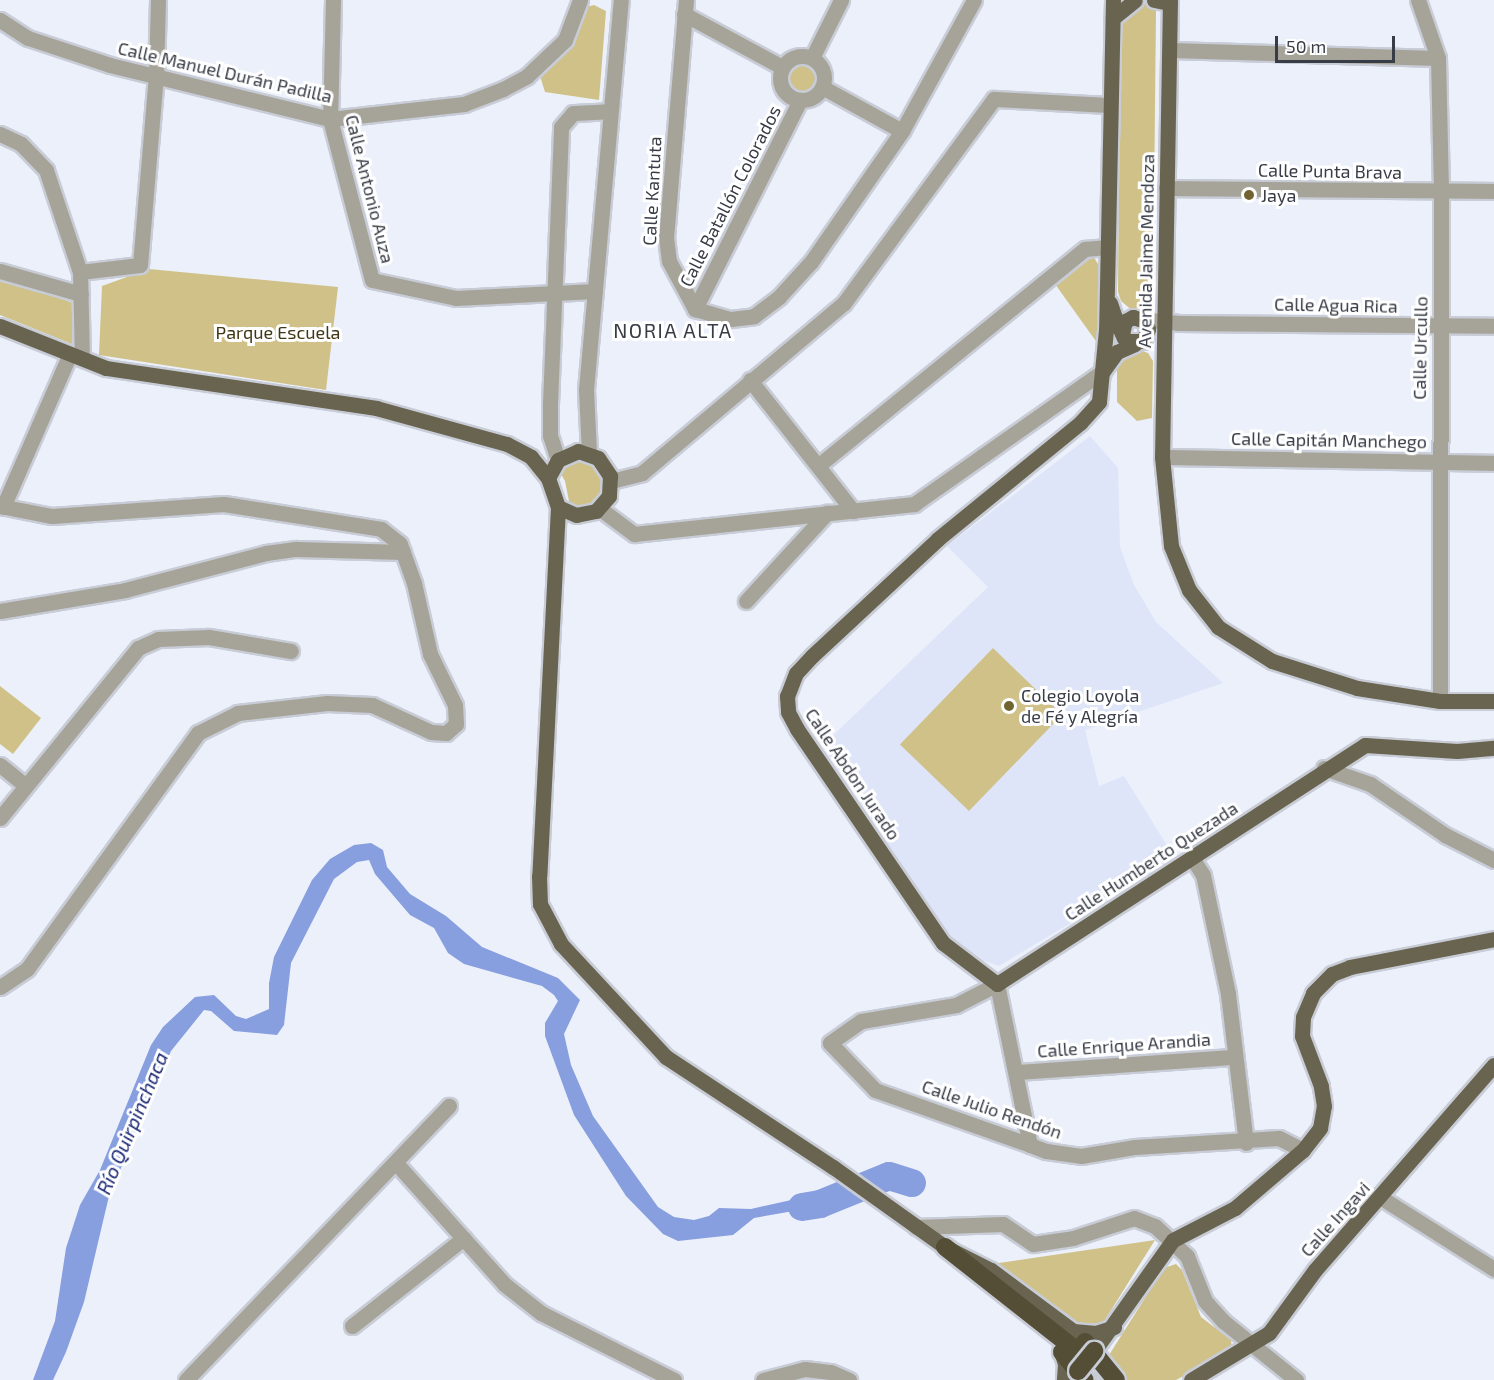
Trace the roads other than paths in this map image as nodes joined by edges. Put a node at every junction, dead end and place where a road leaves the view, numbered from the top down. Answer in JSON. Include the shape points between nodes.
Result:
{"nodes":[{"id":1,"x":158,"y":0,"type":"edge"},
{"id":2,"x":333,"y":0,"type":"edge"},
{"id":3,"x":580,"y":0,"type":"edge"},
{"id":4,"x":620,"y":0,"type":"edge"},
{"id":5,"x":841,"y":0,"type":"edge"},
{"id":6,"x":974,"y":0,"type":"edge"},
{"id":7,"x":1113,"y":0,"type":"edge"},
{"id":8,"x":1135,"y":0,"type":"edge"},
{"id":9,"x":1418,"y":0,"type":"edge"},
{"id":10,"x":1165,"y":1,"type":"edge"},
{"id":11,"x":685,"y":7,"type":"edge"},
{"id":12,"x":1113,"y":18,"type":"junction"},
{"id":13,"x":0,"y":20,"type":"edge"},
{"id":14,"x":1170,"y":50,"type":"junction"},
{"id":15,"x":812,"y":58,"type":"junction"},
{"id":16,"x":1438,"y":58,"type":"junction"},
{"id":17,"x":782,"y":67,"type":"junction"},
{"id":18,"x":156,"y":76,"type":"junction"},
{"id":19,"x":822,"y":87,"type":"junction"},
{"id":20,"x":800,"y":100,"type":"junction"},
{"id":21,"x":1110,"y":105,"type":"junction"},
{"id":22,"x":610,"y":111,"type":"junction"},
{"id":23,"x":330,"y":119,"type":"junction"},
{"id":24,"x":902,"y":131,"type":"junction"},
{"id":25,"x":0,"y":134,"type":"edge"},
{"id":26,"x":1166,"y":188,"type":"junction"},
{"id":27,"x":1494,"y":191,"type":"edge"},
{"id":28,"x":1442,"y":192,"type":"junction"},
{"id":29,"x":1107,"y":247,"type":"junction"},
{"id":30,"x":0,"y":271,"type":"edge"},
{"id":31,"x":80,"y":272,"type":"junction"},
{"id":32,"x":556,"y":291,"type":"junction"},
{"id":33,"x":595,"y":291,"type":"junction"},
{"id":34,"x":81,"y":294,"type":"junction"},
{"id":35,"x":695,"y":309,"type":"junction"},
{"id":36,"x":1126,"y":324,"type":"junction"},
{"id":37,"x":0,"y":326,"type":"edge"},
{"id":38,"x":1440,"y":326,"type":"junction"},
{"id":39,"x":1494,"y":326,"type":"edge"},
{"id":40,"x":1167,"y":327,"type":"junction"},
{"id":41,"x":1139,"y":342,"type":"junction"},
{"id":42,"x":76,"y":356,"type":"junction"},
{"id":43,"x":1103,"y":371,"type":"junction"},
{"id":44,"x":1164,"y":377,"type":"junction"},
{"id":45,"x":750,"y":381,"type":"junction"},
{"id":46,"x":589,"y":453,"type":"junction"},
{"id":47,"x":1162,"y":457,"type":"junction"},
{"id":48,"x":558,"y":459,"type":"junction"},
{"id":49,"x":1438,"y":461,"type":"junction"},
{"id":50,"x":1494,"y":463,"type":"edge"},
{"id":51,"x":819,"y":465,"type":"junction"},
{"id":52,"x":548,"y":478,"type":"junction"},
{"id":53,"x":611,"y":481,"type":"junction"},
{"id":54,"x":1,"y":507,"type":"edge"},
{"id":55,"x":558,"y":507,"type":"junction"},
{"id":56,"x":599,"y":508,"type":"junction"},
{"id":57,"x":852,"y":511,"type":"junction"},
{"id":58,"x":827,"y":513,"type":"junction"},
{"id":59,"x":403,"y":552,"type":"junction"},
{"id":60,"x":746,"y":601,"type":"dead end"},
{"id":61,"x":0,"y":611,"type":"edge"},
{"id":62,"x":291,"y":651,"type":"dead end"},
{"id":63,"x":1440,"y":701,"type":"junction"},
{"id":64,"x":1494,"y":701,"type":"edge"},
{"id":65,"x":1494,"y":748,"type":"edge"},
{"id":66,"x":0,"y":765,"type":"edge"},
{"id":67,"x":1324,"y":768,"type":"junction"},
{"id":68,"x":26,"y":786,"type":"junction"},
{"id":69,"x":0,"y":818,"type":"edge"},
{"id":70,"x":1192,"y":858,"type":"junction"},
{"id":71,"x":1494,"y":860,"type":"edge"},
{"id":72,"x":1494,"y":939,"type":"edge"},
{"id":73,"x":997,"y":984,"type":"junction"},
{"id":74,"x":0,"y":987,"type":"edge"},
{"id":75,"x":1234,"y":1057,"type":"junction"},
{"id":76,"x":1494,"y":1065,"type":"edge"},
{"id":77,"x":1018,"y":1072,"type":"junction"},
{"id":78,"x":449,"y":1106,"type":"dead end"},
{"id":79,"x":1246,"y":1143,"type":"junction"},
{"id":80,"x":1030,"y":1145,"type":"junction"},
{"id":81,"x":1303,"y":1150,"type":"junction"},
{"id":82,"x":396,"y":1162,"type":"junction"},
{"id":83,"x":1380,"y":1197,"type":"junction"},
{"id":84,"x":916,"y":1227,"type":"junction"},
{"id":85,"x":464,"y":1238,"type":"junction"},
{"id":86,"x":1173,"y":1240,"type":"junction"},
{"id":87,"x":945,"y":1247,"type":"junction"},
{"id":88,"x":1494,"y":1269,"type":"edge"},
{"id":89,"x":352,"y":1326,"type":"dead end"},
{"id":90,"x":1114,"y":1327,"type":"junction"},
{"id":91,"x":1073,"y":1331,"type":"junction"},
{"id":92,"x":1255,"y":1344,"type":"junction"},
{"id":93,"x":1078,"y":1351,"type":"junction"},
{"id":94,"x":1074,"y":1378,"type":"edge"},
{"id":95,"x":186,"y":1380,"type":"edge"},
{"id":96,"x":674,"y":1380,"type":"edge"},
{"id":97,"x":764,"y":1380,"type":"edge"},
{"id":98,"x":849,"y":1380,"type":"edge"},
{"id":99,"x":1116,"y":1380,"type":"edge"},
{"id":100,"x":1191,"y":1380,"type":"edge"},
{"id":101,"x":1296,"y":1380,"type":"edge"}],
"edges":[{"from":1,"to":18,"type":"street"},
{"from":2,"to":23,"type":"street","name":"Calle Antonio Auza"},
{"from":3,"to":23,"type":"street","name":"Calle Manuel Durán Padilla","via":[[565,40],[527,76],[503,89],[464,104]]},
{"from":4,"to":22,"type":"street"},
{"from":5,"to":15,"type":"street"},
{"from":6,"to":24,"type":"street"},
{"from":7,"to":12,"type":"main road"},
{"from":8,"to":12,"type":"main road"},
{"from":9,"to":16,"type":"street","name":"Calle Urcullo"},
{"from":10,"to":14,"type":"main road","name":"Avenida Jaime Mendoza"},
{"from":11,"to":17,"type":"street"},
{"from":11,"to":35,"type":"street","name":"Calle Kantuta","via":[[666,237],[669,261]]},
{"from":12,"to":21,"type":"main road"},
{"from":13,"to":18,"type":"street","name":"Calle Manuel Durán Padilla","via":[[28,38]]},
{"from":14,"to":16,"type":"street"},
{"from":14,"to":26,"type":"main road","name":"Avenida Jaime Mendoza"},
{"from":15,"to":17,"type":"street","via":[[799,55]]},
{"from":15,"to":19,"type":"street","via":[[822,68]]},
{"from":16,"to":28,"type":"street","name":"Calle Urcullo"},
{"from":17,"to":20,"type":"street","via":[[782,88]]},
{"from":18,"to":23,"type":"street","name":"Calle Manuel Durán Padilla"},
{"from":18,"to":31,"type":"street","via":[[140,265]]},
{"from":19,"to":20,"type":"street","via":[[813,97]]},
{"from":19,"to":24,"type":"street"},
{"from":20,"to":35,"type":"street","name":"Calle Batallón Colorados"},
{"from":21,"to":29,"type":"main road"},
{"from":21,"to":45,"type":"street","via":[[994,99],[844,303]]},
{"from":22,"to":32,"type":"street","via":[[573,113],[561,127]]},
{"from":22,"to":33,"type":"street"},
{"from":23,"to":32,"type":"street","name":"Calle Antonio Auza","via":[[372,280],[456,298]]},
{"from":24,"to":35,"type":"street","via":[[812,262],[779,297],[754,316],[731,320]]},
{"from":25,"to":31,"type":"street","via":[[21,144],[46,170]]},
{"from":26,"to":28,"type":"street","name":"Calle Punta Brava"},
{"from":26,"to":40,"type":"main road","name":"Avenida Jaime Mendoza"},
{"from":27,"to":28,"type":"street","name":"Calle Punta Brava"},
{"from":28,"to":38,"type":"street","name":"Calle Urcullo"},
{"from":29,"to":36,"type":"main road","via":[[1106,291]]},
{"from":29,"to":51,"type":"street","via":[[1085,249]]},
{"from":30,"to":34,"type":"street"},
{"from":31,"to":34,"type":"street"},
{"from":32,"to":33,"type":"street"},
{"from":32,"to":48,"type":"street","via":[[550,436]]},
{"from":33,"to":46,"type":"street","via":[[586,390]]},
{"from":34,"to":42,"type":"street"},
{"from":36,"to":40,"type":"street","name":"Calle Agua Rica"},
{"from":36,"to":41,"type":"main road","via":[[1126,341]]},
{"from":36,"to":41,"type":"main road","via":[[1148,329]]},
{"from":36,"to":43,"type":"main road","name":"Calle Abdon Jurado"},
{"from":37,"to":42,"type":"main road"},
{"from":38,"to":39,"type":"street","name":"Calle Agua Rica"},
{"from":38,"to":40,"type":"street","name":"Calle Agua Rica"},
{"from":38,"to":49,"type":"street","name":"Calle Urcullo"},
{"from":40,"to":41,"type":"street","name":"Calle Agua Rica"},
{"from":40,"to":44,"type":"main road","name":"Avenida Jaime Mendoza"},
{"from":41,"to":43,"type":"main road","via":[[1117,352]]},
{"from":41,"to":44,"type":"main road","via":[[1150,347]]},
{"from":42,"to":52,"type":"main road","via":[[106,368],[376,408],[507,444],[531,457]]},
{"from":42,"to":54,"type":"street"},
{"from":43,"to":57,"type":"street","via":[[930,496],[914,504]]},
{"from":43,"to":73,"type":"main road","name":"Calle Abdon Jurado","via":[[1099,402],[1089,414],[938,539],[812,656],[796,673],[787,696],[797,729],[943,943]]},
{"from":44,"to":47,"type":"main road","name":"Avenida Jaime Mendoza"},
{"from":45,"to":51,"type":"street"},
{"from":45,"to":53,"type":"street","via":[[642,473]]},
{"from":46,"to":48,"type":"main road","via":[[578,452]]},
{"from":46,"to":53,"type":"main road","via":[[606,466]]},
{"from":47,"to":49,"type":"street","name":"Calle Capitán Manchego"},
{"from":47,"to":63,"type":"main road","name":"Avenida Jaime Mendoza","via":[[1171,546],[1188,590],[1218,627],[1272,661],[1357,688]]},
{"from":48,"to":52,"type":"main road"},
{"from":49,"to":50,"type":"street","name":"Calle Capitán Manchego"},
{"from":49,"to":63,"type":"street","name":"Calle Urcullo"},
{"from":51,"to":57,"type":"street"},
{"from":52,"to":55,"type":"main road"},
{"from":53,"to":56,"type":"main road","via":[[609,496]]},
{"from":54,"to":59,"type":"street","via":[[52,516],[224,504],[381,529],[392,534]]},
{"from":55,"to":56,"type":"main road","via":[[576,515]]},
{"from":55,"to":84,"type":"main road","via":[[539,876],[540,903],[547,923],[561,944],[666,1057]]},
{"from":56,"to":58,"type":"street","via":[[634,534]]},
{"from":57,"to":58,"type":"street"},
{"from":58,"to":60,"type":"street"},
{"from":59,"to":61,"type":"street","via":[[296,549],[266,553],[125,590]]},
{"from":59,"to":74,"type":"street","via":[[430,654],[455,705],[456,724],[446,733],[431,732],[372,705],[327,703],[238,713],[198,733],[27,969]]},
{"from":62,"to":68,"type":"street","via":[[209,637],[158,639],[138,648]]},
{"from":63,"to":64,"type":"main road","name":"Avenida Jaime Mendoza"},
{"from":65,"to":67,"type":"main road","name":"Calle Humberto Quezada","via":[[1457,751],[1365,745]]},
{"from":66,"to":68,"type":"street"},
{"from":67,"to":70,"type":"main road","name":"Calle Humberto Quezada"},
{"from":67,"to":71,"type":"street","via":[[1370,784],[1445,834]]},
{"from":68,"to":69,"type":"street"},
{"from":70,"to":73,"type":"main road","name":"Calle Humberto Quezada"},
{"from":70,"to":75,"type":"street","via":[[1205,886],[1228,994]]},
{"from":72,"to":81,"type":"main road","via":[[1350,967],[1332,974],[1313,993],[1303,1017],[1302,1036],[1324,1106],[1320,1128]]},
{"from":73,"to":77,"type":"street"},
{"from":73,"to":80,"type":"street","name":"Calle Julio Rendón","via":[[956,1005],[861,1021],[830,1043],[875,1090]]},
{"from":75,"to":77,"type":"street","name":"Calle Enrique Arandia"},
{"from":75,"to":79,"type":"street"},
{"from":76,"to":83,"type":"main road","name":"Calle Ingavi"},
{"from":77,"to":80,"type":"street"},
{"from":78,"to":82,"type":"street"},
{"from":79,"to":80,"type":"street","name":"Calle Julio Rendón","via":[[1135,1147],[1081,1156]]},
{"from":79,"to":81,"type":"street","name":"Calle Julio Rendón","via":[[1279,1138]]},
{"from":81,"to":86,"type":"main road","via":[[1235,1208]]},
{"from":82,"to":85,"type":"street"},
{"from":82,"to":95,"type":"street"},
{"from":83,"to":88,"type":"street"},
{"from":83,"to":92,"type":"main road","name":"Calle Ingavi","via":[[1314,1270],[1269,1333]]},
{"from":84,"to":86,"type":"street","via":[[1003,1224],[1033,1244],[1073,1238],[1134,1218],[1155,1226]]},
{"from":84,"to":87,"type":"main road"},
{"from":85,"to":89,"type":"street"},
{"from":85,"to":96,"type":"street","via":[[504,1284],[541,1313]]},
{"from":86,"to":90,"type":"main road"},
{"from":86,"to":92,"type":"street","via":[[1187,1256],[1205,1301],[1223,1322]]},
{"from":87,"to":91,"type":"main road","via":[[991,1270]]},
{"from":87,"to":93,"type":"highway","via":[[1017,1299]]},
{"from":90,"to":91,"type":"main road","via":[[1096,1333]]},
{"from":90,"to":93,"type":"main road"},
{"from":91,"to":93,"type":"highway"},
{"from":92,"to":100,"type":"main road","name":"Calle Ingavi"},
{"from":92,"to":101,"type":"street"},
{"from":93,"to":94,"type":"highway","bridge":true},
{"from":93,"to":94,"type":"highway"},
{"from":93,"to":99,"type":"highway"},
{"from":97,"to":98,"type":"street","via":[[805,1369],[831,1372]]}]}
